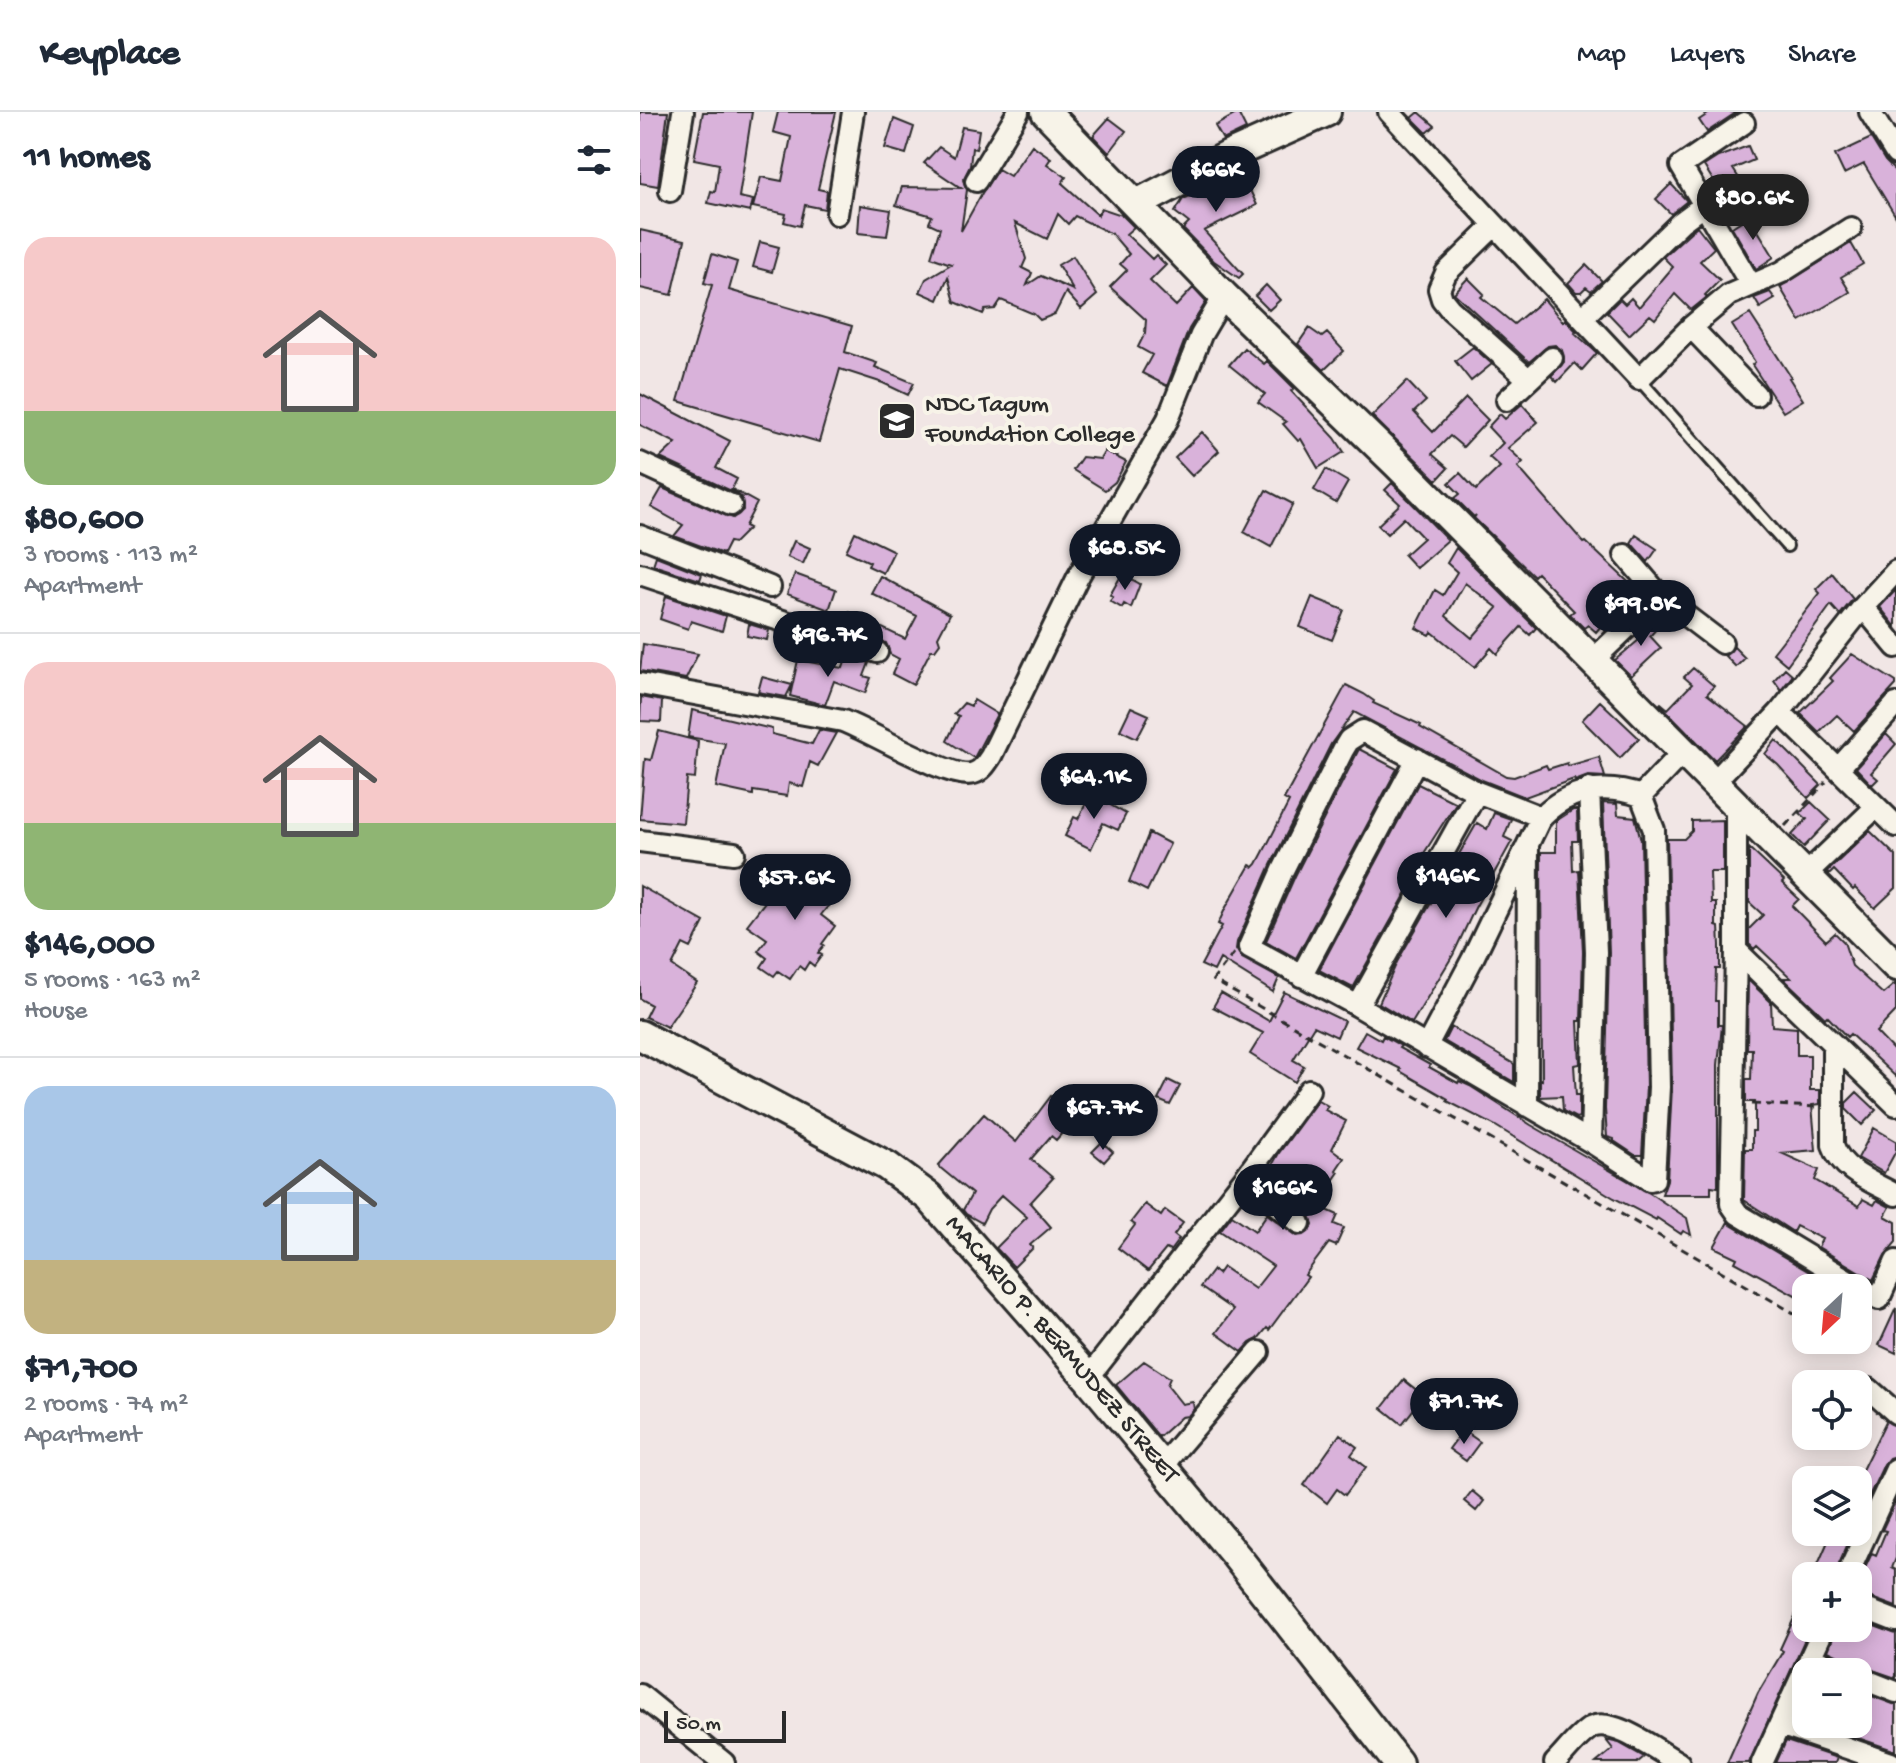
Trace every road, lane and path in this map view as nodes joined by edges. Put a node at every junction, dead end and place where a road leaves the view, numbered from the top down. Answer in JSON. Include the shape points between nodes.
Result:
{"nodes":[{"id":1,"x":683,"y":112,"type":"edge"},
{"id":2,"x":853,"y":112,"type":"edge"},
{"id":3,"x":1018,"y":112,"type":"edge"},
{"id":4,"x":1046,"y":112,"type":"edge"},
{"id":5,"x":1326,"y":112,"type":"edge"},
{"id":6,"x":1389,"y":112,"type":"edge"},
{"id":7,"x":1870,"y":112,"type":"edge"},
{"id":8,"x":1744,"y":123,"type":"dead end"},
{"id":9,"x":1896,"y":154,"type":"edge"},
{"id":10,"x":976,"y":181,"type":"dead end"},
{"id":11,"x":670,"y":191,"type":"dead end"},
{"id":12,"x":1137,"y":204,"type":"junction"},
{"id":13,"x":1704,"y":205,"type":"junction"},
{"id":14,"x":837,"y":214,"type":"dead end"},
{"id":15,"x":1495,"y":225,"type":"junction"},
{"id":16,"x":1851,"y":228,"type":"dead end"},
{"id":17,"x":1751,"y":285,"type":"junction"},
{"id":18,"x":1224,"y":296,"type":"junction"},
{"id":19,"x":1582,"y":318,"type":"junction"},
{"id":20,"x":1691,"y":327,"type":"junction"},
{"id":21,"x":1552,"y":358,"type":"dead end"},
{"id":22,"x":1528,"y":379,"type":"junction"},
{"id":23,"x":1639,"y":379,"type":"junction"},
{"id":24,"x":1756,"y":395,"type":"dead end"},
{"id":25,"x":1507,"y":400,"type":"dead end"},
{"id":26,"x":640,"y":463,"type":"edge"},
{"id":27,"x":731,"y":505,"type":"dead end"},
{"id":28,"x":640,"y":536,"type":"edge"},
{"id":29,"x":1787,"y":546,"type":"dead end"},
{"id":30,"x":1625,"y":555,"type":"dead end"},
{"id":31,"x":1896,"y":571,"type":"edge"},
{"id":32,"x":640,"y":574,"type":"edge"},
{"id":33,"x":770,"y":587,"type":"dead end"},
{"id":34,"x":1660,"y":596,"type":"junction"},
{"id":35,"x":1863,"y":607,"type":"junction"},
{"id":36,"x":1722,"y":643,"type":"dead end"},
{"id":37,"x":1896,"y":647,"type":"edge"},
{"id":38,"x":877,"y":652,"type":"dead end"},
{"id":39,"x":1592,"y":661,"type":"junction"},
{"id":40,"x":640,"y":684,"type":"edge"},
{"id":41,"x":1896,"y":704,"type":"edge"},
{"id":42,"x":1780,"y":712,"type":"junction"},
{"id":43,"x":1682,"y":753,"type":"junction"},
{"id":44,"x":1417,"y":759,"type":"junction"},
{"id":45,"x":1838,"y":769,"type":"junction"},
{"id":46,"x":1713,"y":783,"type":"junction"},
{"id":47,"x":1589,"y":789,"type":"junction"},
{"id":48,"x":1477,"y":792,"type":"junction"},
{"id":49,"x":1641,"y":796,"type":"junction"},
{"id":50,"x":1876,"y":807,"type":"junction"},
{"id":51,"x":1736,"y":808,"type":"junction"},
{"id":52,"x":1541,"y":817,"type":"junction"},
{"id":53,"x":1896,"y":826,"type":"edge"},
{"id":54,"x":1528,"y":840,"type":"junction"},
{"id":55,"x":640,"y":841,"type":"edge"},
{"id":56,"x":1773,"y":841,"type":"junction"},
{"id":57,"x":734,"y":853,"type":"dead end"},
{"id":58,"x":1806,"y":874,"type":"junction"},
{"id":59,"x":1249,"y":947,"type":"junction"},
{"id":60,"x":1736,"y":950,"type":"junction"},
{"id":61,"x":1896,"y":966,"type":"edge"},
{"id":62,"x":1301,"y":976,"type":"junction"},
{"id":63,"x":1358,"y":1006,"type":"junction"},
{"id":64,"x":640,"y":1035,"type":"edge"},
{"id":65,"x":1833,"y":1045,"type":"junction"},
{"id":66,"x":1426,"y":1047,"type":"junction"},
{"id":67,"x":1309,"y":1090,"type":"dead end"},
{"id":68,"x":1733,"y":1104,"type":"junction"},
{"id":69,"x":1896,"y":1105,"type":"edge"},
{"id":70,"x":1527,"y":1106,"type":"junction"},
{"id":71,"x":1832,"y":1108,"type":"junction"},
{"id":72,"x":1591,"y":1142,"type":"junction"},
{"id":73,"x":1244,"y":1179,"type":"junction"},
{"id":74,"x":1896,"y":1195,"type":"edge"},
{"id":75,"x":1300,"y":1223,"type":"dead end"},
{"id":76,"x":1896,"y":1261,"type":"edge"},
{"id":77,"x":1879,"y":1299,"type":"junction"},
{"id":78,"x":1792,"y":1312,"type":"edge"},
{"id":79,"x":1872,"y":1313,"type":"edge"},
{"id":80,"x":1259,"y":1352,"type":"dead end"},
{"id":81,"x":1088,"y":1378,"type":"junction"},
{"id":82,"x":1872,"y":1392,"type":"edge"},
{"id":83,"x":1896,"y":1413,"type":"edge"},
{"id":84,"x":1162,"y":1466,"type":"junction"},
{"id":85,"x":1896,"y":1469,"type":"edge"},
{"id":86,"x":1853,"y":1562,"type":"edge"},
{"id":87,"x":1872,"y":1612,"type":"edge"},
{"id":88,"x":1896,"y":1621,"type":"edge"},
{"id":89,"x":1817,"y":1642,"type":"edge"},
{"id":90,"x":1810,"y":1658,"type":"edge"},
{"id":91,"x":1872,"y":1683,"type":"edge"},
{"id":92,"x":1896,"y":1692,"type":"edge"},
{"id":93,"x":640,"y":1695,"type":"edge"},
{"id":94,"x":1792,"y":1698,"type":"edge"},
{"id":95,"x":1780,"y":1725,"type":"junction"},
{"id":96,"x":724,"y":1763,"type":"edge"},
{"id":97,"x":1398,"y":1763,"type":"edge"},
{"id":98,"x":1555,"y":1763,"type":"edge"},
{"id":99,"x":1679,"y":1763,"type":"edge"},
{"id":100,"x":1762,"y":1763,"type":"edge"},
{"id":101,"x":1891,"y":1763,"type":"edge"}],
"edges":[{"from":1,"to":11,"type":"street"},
{"from":2,"to":14,"type":"street"},
{"from":3,"to":10,"type":"street"},
{"from":4,"to":12,"type":"street"},
{"from":5,"to":12,"type":"street"},
{"from":6,"to":15,"type":"street"},
{"from":7,"to":9,"type":"street"},
{"from":8,"to":13,"type":"street","via":[[1681,166]]},
{"from":12,"to":18,"type":"street"},
{"from":13,"to":17,"type":"street"},
{"from":13,"to":19,"type":"street"},
{"from":15,"to":19,"type":"street"},
{"from":15,"to":22,"type":"street","via":[[1446,273],[1439,289],[1450,309]]},
{"from":16,"to":17,"type":"street","via":[[1782,272]]},
{"from":17,"to":20,"type":"street","via":[[1729,295]]},
{"from":18,"to":39,"type":"street"},
{"from":18,"to":40,"type":"street","via":[[1201,335],[1168,419],[1078,577],[991,756],[975,773],[939,767],[843,721]]},
{"from":19,"to":23,"type":"street"},
{"from":20,"to":23,"type":"street"},
{"from":20,"to":24,"type":"street"},
{"from":21,"to":22,"type":"street"},
{"from":22,"to":25,"type":"street"},
{"from":23,"to":29,"type":"lane"},
{"from":26,"to":27,"type":"street"},
{"from":28,"to":33,"type":"street"},
{"from":30,"to":34,"type":"street"},
{"from":31,"to":35,"type":"street"},
{"from":32,"to":38,"type":"street"},
{"from":34,"to":36,"type":"street"},
{"from":34,"to":39,"type":"street"},
{"from":35,"to":37,"type":"street"},
{"from":35,"to":42,"type":"street"},
{"from":39,"to":43,"type":"street"},
{"from":41,"to":45,"type":"street"},
{"from":42,"to":45,"type":"street"},
{"from":42,"to":46,"type":"street"},
{"from":43,"to":46,"type":"street"},
{"from":43,"to":49,"type":"street"},
{"from":44,"to":48,"type":"street"},
{"from":44,"to":59,"type":"street","via":[[1363,731],[1349,740]]},
{"from":44,"to":62,"type":"street"},
{"from":45,"to":50,"type":"street"},
{"from":45,"to":56,"type":"path"},
{"from":46,"to":51,"type":"street"},
{"from":47,"to":49,"type":"street"},
{"from":47,"to":52,"type":"street","via":[[1555,802]]},
{"from":47,"to":72,"type":"street","via":[[1596,952]]},
{"from":48,"to":52,"type":"street"},
{"from":48,"to":63,"type":"street"},
{"from":49,"to":72,"type":"street","via":[[1654,830],[1659,1087],[1654,1179]]},
{"from":50,"to":53,"type":"street"},
{"from":50,"to":58,"type":"street"},
{"from":51,"to":56,"type":"street"},
{"from":51,"to":60,"type":"street"},
{"from":52,"to":54,"type":"street"},
{"from":54,"to":66,"type":"street"},
{"from":54,"to":70,"type":"street"},
{"from":55,"to":57,"type":"street"},
{"from":56,"to":58,"type":"street"},
{"from":58,"to":61,"type":"street"},
{"from":59,"to":62,"type":"street"},
{"from":59,"to":78,"type":"path","via":[[1236,952],[1213,980]]},
{"from":60,"to":65,"type":"street"},
{"from":60,"to":68,"type":"street"},
{"from":62,"to":63,"type":"street"},
{"from":63,"to":66,"type":"street"},
{"from":64,"to":81,"type":"street","name":"MACARIO P. BERMUDEZ STREET","via":[[912,1183]]},
{"from":65,"to":69,"type":"street"},
{"from":65,"to":71,"type":"street"},
{"from":66,"to":70,"type":"street"},
{"from":67,"to":73,"type":"street"},
{"from":68,"to":71,"type":"path"},
{"from":68,"to":77,"type":"street","via":[[1729,1196],[1734,1210]]},
{"from":70,"to":72,"type":"street"},
{"from":71,"to":74,"type":"street","via":[[1833,1145],[1840,1161]]},
{"from":73,"to":75,"type":"street"},
{"from":73,"to":81,"type":"street"},
{"from":76,"to":77,"type":"street"},
{"from":77,"to":79,"type":"path"},
{"from":80,"to":84,"type":"street"},
{"from":81,"to":84,"type":"street","name":"MACARIO P. BERMUDEZ STREET"},
{"from":82,"to":83,"type":"street"},
{"from":84,"to":97,"type":"street","name":"MACARIO P. BERMUDEZ STREET"},
{"from":85,"to":86,"type":"street"},
{"from":87,"to":88,"type":"street"},
{"from":89,"to":90,"type":"street"},
{"from":91,"to":92,"type":"street"},
{"from":93,"to":96,"type":"street"},
{"from":94,"to":95,"type":"street"},
{"from":95,"to":100,"type":"street"},
{"from":95,"to":101,"type":"street"},
{"from":98,"to":99,"type":"street","via":[[1583,1734],[1600,1725],[1620,1729]]}]}
